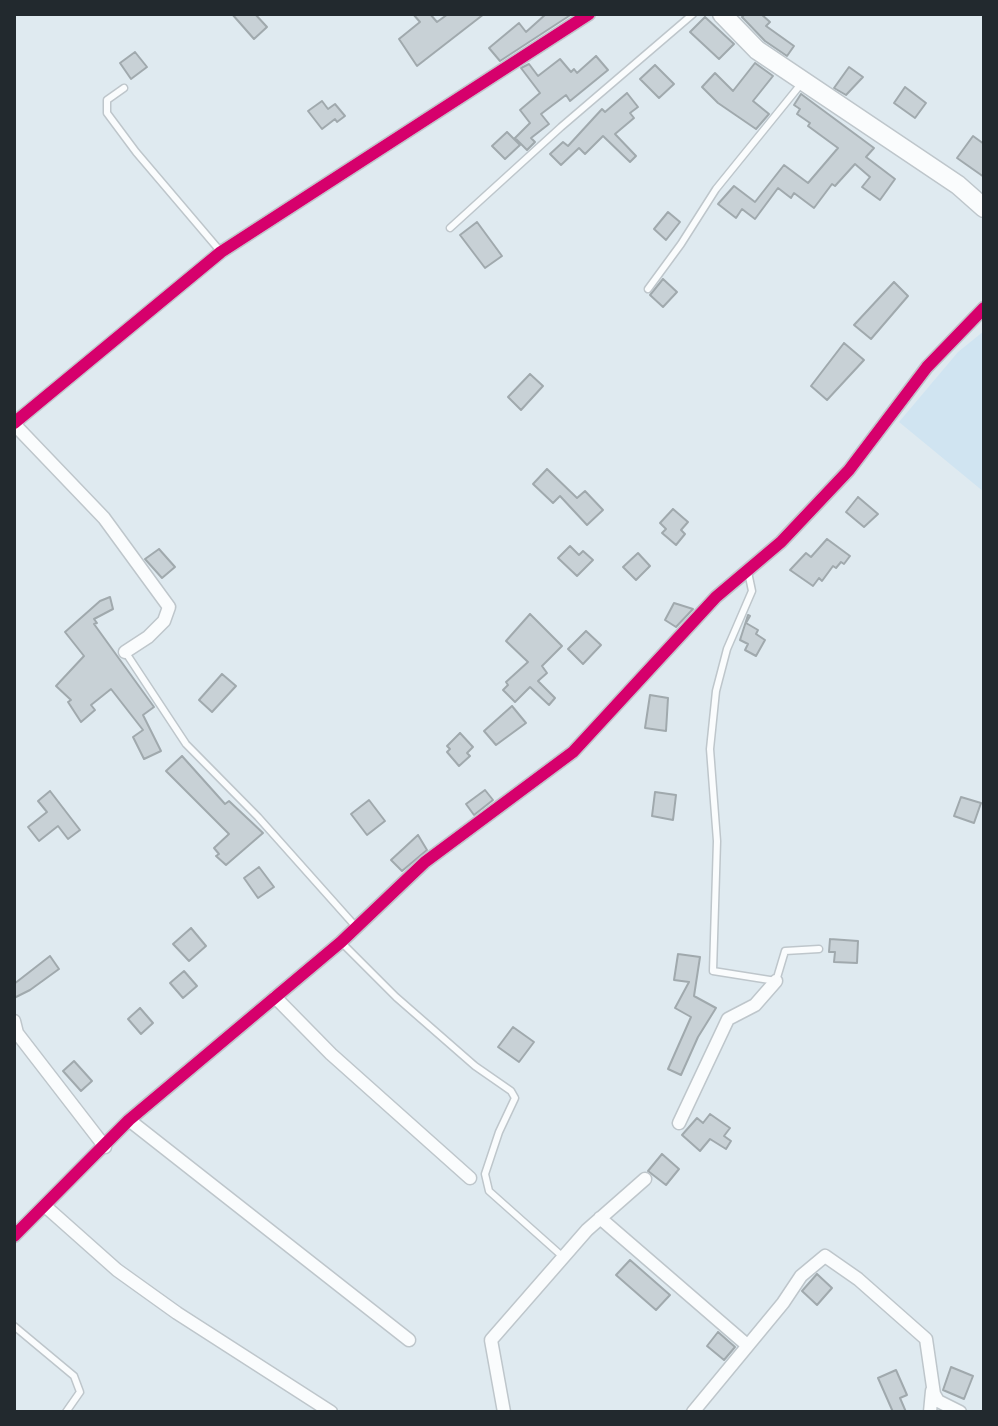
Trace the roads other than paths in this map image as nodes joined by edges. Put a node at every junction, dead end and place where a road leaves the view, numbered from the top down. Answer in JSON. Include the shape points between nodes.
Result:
{"nodes":[{"id":1,"x":589,"y":14,"type":"edge"},
{"id":2,"x":693,"y":14,"type":"edge"},
{"id":3,"x":722,"y":14,"type":"edge"},
{"id":4,"x":803,"y":81,"type":"junction"},
{"id":5,"x":124,"y":88,"type":"dead end"},
{"id":6,"x":984,"y":208,"type":"edge"},
{"id":7,"x":450,"y":228,"type":"dead end"},
{"id":8,"x":221,"y":252,"type":"junction"},
{"id":9,"x":648,"y":289,"type":"dead end"},
{"id":10,"x":984,"y":308,"type":"edge"},
{"id":11,"x":14,"y":424,"type":"edge"},
{"id":12,"x":748,"y":572,"type":"junction"},
{"id":13,"x":125,"y":652,"type":"joint"},
{"id":14,"x":357,"y":928,"type":"junction"},
{"id":15,"x":341,"y":942,"type":"junction"},
{"id":16,"x":819,"y":949,"type":"dead end"},
{"id":17,"x":776,"y":981,"type":"junction"},
{"id":18,"x":275,"y":997,"type":"junction"},
{"id":19,"x":14,"y":1021,"type":"edge"},
{"id":20,"x":129,"y":1120,"type":"junction"},
{"id":21,"x":679,"y":1123,"type":"dead end"},
{"id":22,"x":105,"y":1147,"type":"junction"},
{"id":23,"x":470,"y":1178,"type":"dead end"},
{"id":24,"x":645,"y":1179,"type":"dead end"},
{"id":25,"x":45,"y":1206,"type":"junction"},
{"id":26,"x":600,"y":1218,"type":"junction"},
{"id":27,"x":14,"y":1236,"type":"edge"},
{"id":28,"x":563,"y":1257,"type":"junction"},
{"id":29,"x":14,"y":1326,"type":"edge"},
{"id":30,"x":409,"y":1340,"type":"dead end"},
{"id":31,"x":747,"y":1345,"type":"junction"},
{"id":32,"x":932,"y":1388,"type":"junction"},
{"id":33,"x":66,"y":1412,"type":"edge"},
{"id":34,"x":331,"y":1412,"type":"edge"},
{"id":35,"x":504,"y":1412,"type":"edge"},
{"id":36,"x":693,"y":1412,"type":"edge"},
{"id":37,"x":930,"y":1412,"type":"edge"},
{"id":38,"x":960,"y":1412,"type":"edge"}],
"edges":[{"from":1,"to":8,"type":"street"},
{"from":2,"to":7,"type":"lane"},
{"from":3,"to":4,"type":"street","via":[[757,50]]},
{"from":4,"to":6,"type":"street"},
{"from":4,"to":9,"type":"lane","via":[[716,189]]},
{"from":5,"to":8,"type":"lane","via":[[107,100],[107,113]]},
{"from":8,"to":11,"type":"street"},
{"from":10,"to":12,"type":"street","via":[[927,367],[849,470]]},
{"from":11,"to":13,"type":"street","via":[[104,518],[169,607],[164,621]]},
{"from":12,"to":14,"type":"street","via":[[716,597],[573,752],[425,862]]},
{"from":12,"to":17,"type":"lane","via":[[752,591],[727,649],[710,749],[717,841],[713,971]]},
{"from":13,"to":14,"type":"lane","via":[[186,744]]},
{"from":14,"to":15,"type":"street"},
{"from":15,"to":18,"type":"street"},
{"from":15,"to":28,"type":"lane","via":[[396,997],[511,1091],[515,1098],[485,1174],[489,1191]]},
{"from":16,"to":17,"type":"lane","via":[[785,951]]},
{"from":17,"to":21,"type":"street","via":[[755,1005],[728,1019]]},
{"from":18,"to":20,"type":"street"},
{"from":18,"to":23,"type":"street"},
{"from":19,"to":22,"type":"street","via":[[17,1033]]},
{"from":20,"to":22,"type":"street"},
{"from":20,"to":30,"type":"street"},
{"from":22,"to":25,"type":"street"},
{"from":24,"to":26,"type":"street"},
{"from":25,"to":27,"type":"street"},
{"from":25,"to":34,"type":"street","via":[[117,1270]]},
{"from":26,"to":28,"type":"street"},
{"from":26,"to":31,"type":"street"},
{"from":28,"to":35,"type":"street","via":[[491,1340]]},
{"from":29,"to":33,"type":"lane","via":[[74,1376],[80,1392]]},
{"from":31,"to":32,"type":"street","via":[[801,1276],[825,1256],[926,1339]]},
{"from":31,"to":36,"type":"street"},
{"from":32,"to":37,"type":"street"},
{"from":32,"to":38,"type":"street","via":[[938,1401]]}]}
